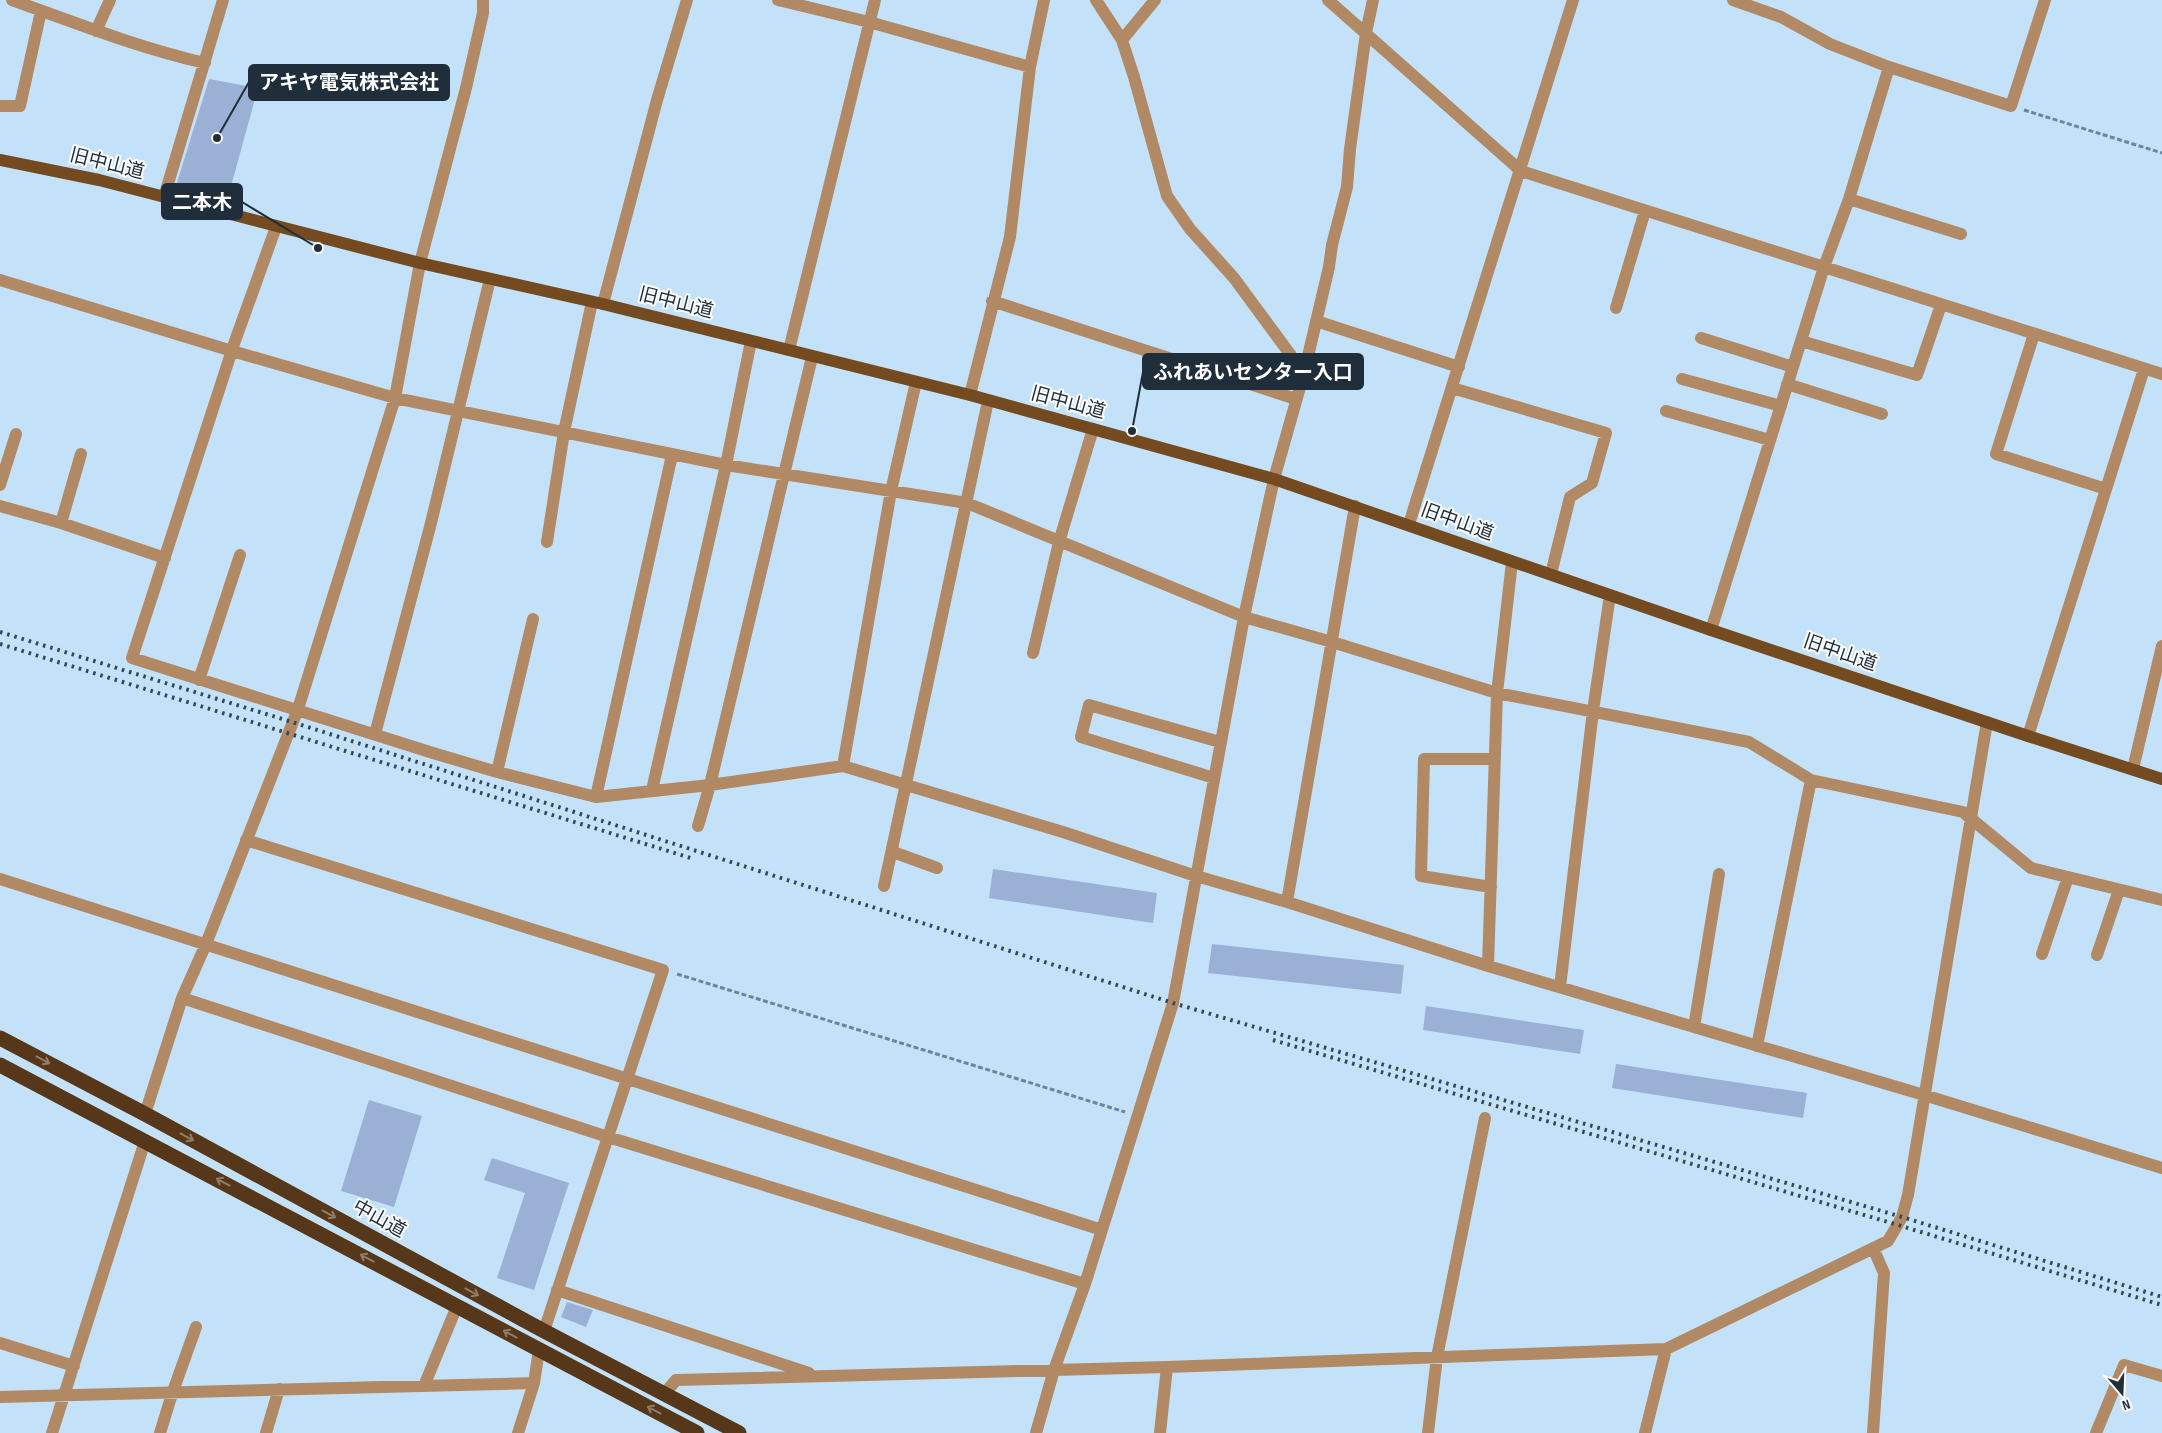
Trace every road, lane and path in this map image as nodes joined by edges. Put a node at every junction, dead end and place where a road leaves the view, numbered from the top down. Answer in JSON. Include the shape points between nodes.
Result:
{"nodes":[{"id":1,"x":12,"y":0,"type":"edge"},
{"id":2,"x":110,"y":0,"type":"edge"},
{"id":3,"x":223,"y":0,"type":"edge"},
{"id":4,"x":483,"y":0,"type":"edge"},
{"id":5,"x":687,"y":0,"type":"edge"},
{"id":6,"x":778,"y":0,"type":"edge"},
{"id":7,"x":875,"y":0,"type":"edge"},
{"id":8,"x":1044,"y":0,"type":"edge"},
{"id":9,"x":1096,"y":0,"type":"edge"},
{"id":10,"x":1155,"y":0,"type":"edge"},
{"id":11,"x":1328,"y":0,"type":"edge"},
{"id":12,"x":1374,"y":0,"type":"edge"},
{"id":13,"x":1573,"y":0,"type":"edge"},
{"id":14,"x":1733,"y":0,"type":"edge"},
{"id":15,"x":2045,"y":0,"type":"edge"},
{"id":16,"x":41,"y":10,"type":"junction"},
{"id":17,"x":869,"y":22,"type":"junction"},
{"id":18,"x":96,"y":31,"type":"junction"},
{"id":19,"x":1366,"y":33,"type":"junction"},
{"id":20,"x":1122,"y":40,"type":"junction"},
{"id":21,"x":206,"y":63,"type":"junction"},
{"id":22,"x":1030,"y":66,"type":"junction"},
{"id":23,"x":1889,"y":67,"type":"junction"},
{"id":24,"x":0,"y":106,"type":"edge"},
{"id":25,"x":2011,"y":106,"type":"junction"},
{"id":26,"x":2162,"y":153,"type":"edge"},
{"id":27,"x":0,"y":160,"type":"edge"},
{"id":28,"x":1521,"y":172,"type":"junction"},
{"id":29,"x":164,"y":197,"type":"junction"},
{"id":30,"x":1849,"y":199,"type":"junction"},
{"id":31,"x":1645,"y":211,"type":"junction"},
{"id":32,"x":276,"y":227,"type":"junction"},
{"id":33,"x":1961,"y":234,"type":"dead end"},
{"id":34,"x":420,"y":263,"type":"junction"},
{"id":35,"x":1824,"y":268,"type":"junction"},
{"id":36,"x":490,"y":279,"type":"junction"},
{"id":37,"x":0,"y":280,"type":"edge"},
{"id":38,"x":992,"y":302,"type":"junction"},
{"id":39,"x":598,"y":303,"type":"junction"},
{"id":40,"x":1941,"y":305,"type":"junction"},
{"id":41,"x":1616,"y":308,"type":"dead end"},
{"id":42,"x":1316,"y":321,"type":"junction"},
{"id":43,"x":2034,"y":334,"type":"junction"},
{"id":44,"x":1701,"y":338,"type":"dead end"},
{"id":45,"x":1801,"y":340,"type":"junction"},
{"id":46,"x":751,"y":341,"type":"junction"},
{"id":47,"x":789,"y":350,"type":"junction"},
{"id":48,"x":232,"y":351,"type":"junction"},
{"id":49,"x":812,"y":356,"type":"junction"},
{"id":50,"x":1793,"y":366,"type":"junction"},
{"id":51,"x":1459,"y":367,"type":"junction"},
{"id":52,"x":2144,"y":369,"type":"junction"},
{"id":53,"x":1304,"y":373,"type":"junction"},
{"id":54,"x":2162,"y":374,"type":"edge"},
{"id":55,"x":1682,"y":379,"type":"dead end"},
{"id":56,"x":916,"y":382,"type":"junction"},
{"id":57,"x":1788,"y":384,"type":"junction"},
{"id":58,"x":1452,"y":388,"type":"junction"},
{"id":59,"x":970,"y":395,"type":"junction"},
{"id":60,"x":395,"y":398,"type":"junction"},
{"id":61,"x":1296,"y":399,"type":"junction"},
{"id":62,"x":988,"y":401,"type":"junction"},
{"id":63,"x":1781,"y":406,"type":"junction"},
{"id":64,"x":458,"y":411,"type":"junction"},
{"id":65,"x":1666,"y":411,"type":"dead end"},
{"id":66,"x":1882,"y":414,"type":"dead end"},
{"id":67,"x":1092,"y":429,"type":"junction"},
{"id":68,"x":564,"y":432,"type":"junction"},
{"id":69,"x":16,"y":434,"type":"dead end"},
{"id":70,"x":1770,"y":440,"type":"junction"},
{"id":71,"x":81,"y":454,"type":"dead end"},
{"id":72,"x":672,"y":455,"type":"junction"},
{"id":73,"x":726,"y":465,"type":"junction"},
{"id":74,"x":783,"y":474,"type":"junction"},
{"id":75,"x":1274,"y":478,"type":"junction"},
{"id":76,"x":0,"y":485,"type":"edge"},
{"id":77,"x":2106,"y":489,"type":"junction"},
{"id":78,"x":891,"y":491,"type":"junction"},
{"id":79,"x":967,"y":503,"type":"junction"},
{"id":80,"x":0,"y":506,"type":"edge"},
{"id":81,"x":1356,"y":506,"type":"junction"},
{"id":82,"x":61,"y":523,"type":"junction"},
{"id":83,"x":1409,"y":524,"type":"junction"},
{"id":84,"x":547,"y":542,"type":"dead end"},
{"id":85,"x":1059,"y":542,"type":"junction"},
{"id":86,"x":240,"y":556,"type":"dead end"},
{"id":87,"x":165,"y":558,"type":"junction"},
{"id":88,"x":1512,"y":562,"type":"junction"},
{"id":89,"x":1551,"y":574,"type":"junction"},
{"id":90,"x":1610,"y":595,"type":"junction"},
{"id":91,"x":1244,"y":617,"type":"junction"},
{"id":92,"x":533,"y":619,"type":"dead end"},
{"id":93,"x":1711,"y":630,"type":"junction"},
{"id":94,"x":1332,"y":642,"type":"junction"},
{"id":95,"x":2162,"y":646,"type":"edge"},
{"id":96,"x":1033,"y":653,"type":"dead end"},
{"id":97,"x":199,"y":680,"type":"junction"},
{"id":98,"x":1497,"y":693,"type":"junction"},
{"id":99,"x":298,"y":709,"type":"junction"},
{"id":100,"x":1593,"y":711,"type":"junction"},
{"id":101,"x":1987,"y":722,"type":"junction"},
{"id":102,"x":375,"y":734,"type":"junction"},
{"id":103,"x":2028,"y":736,"type":"junction"},
{"id":104,"x":1220,"y":742,"type":"junction"},
{"id":105,"x":1495,"y":760,"type":"junction"},
{"id":106,"x":843,"y":766,"type":"junction"},
{"id":107,"x":2133,"y":769,"type":"junction"},
{"id":108,"x":497,"y":772,"type":"junction"},
{"id":109,"x":1214,"y":778,"type":"junction"},
{"id":110,"x":2162,"y":779,"type":"edge"},
{"id":111,"x":1811,"y":780,"type":"junction"},
{"id":112,"x":906,"y":784,"type":"junction"},
{"id":113,"x":710,"y":785,"type":"junction"},
{"id":114,"x":652,"y":790,"type":"junction"},
{"id":115,"x":596,"y":797,"type":"junction"},
{"id":116,"x":1971,"y":818,"type":"junction"},
{"id":117,"x":698,"y":826,"type":"dead end"},
{"id":118,"x":246,"y":840,"type":"junction"},
{"id":119,"x":893,"y":852,"type":"junction"},
{"id":120,"x":938,"y":868,"type":"dead end"},
{"id":121,"x":1719,"y":874,"type":"dead end"},
{"id":122,"x":1196,"y":876,"type":"junction"},
{"id":123,"x":2068,"y":877,"type":"junction"},
{"id":124,"x":0,"y":879,"type":"edge"},
{"id":125,"x":884,"y":886,"type":"dead end"},
{"id":126,"x":1491,"y":887,"type":"junction"},
{"id":127,"x":2119,"y":890,"type":"junction"},
{"id":128,"x":2162,"y":900,"type":"edge"},
{"id":129,"x":1287,"y":902,"type":"junction"},
{"id":130,"x":206,"y":944,"type":"junction"},
{"id":131,"x":2042,"y":954,"type":"dead end"},
{"id":132,"x":2097,"y":955,"type":"dead end"},
{"id":133,"x":1488,"y":966,"type":"junction"},
{"id":134,"x":663,"y":970,"type":"junction"},
{"id":135,"x":1560,"y":987,"type":"junction"},
{"id":136,"x":182,"y":998,"type":"junction"},
{"id":137,"x":1694,"y":1027,"type":"junction"},
{"id":138,"x":0,"y":1038,"type":"edge"},
{"id":139,"x":1757,"y":1046,"type":"junction"},
{"id":140,"x":0,"y":1065,"type":"edge"},
{"id":141,"x":627,"y":1078,"type":"junction"},
{"id":142,"x":1924,"y":1095,"type":"junction"},
{"id":143,"x":145,"y":1114,"type":"junction"},
{"id":144,"x":1138,"y":1116,"type":"junction"},
{"id":145,"x":1485,"y":1118,"type":"dead end"},
{"id":146,"x":608,"y":1136,"type":"junction"},
{"id":147,"x":145,"y":1141,"type":"junction"},
{"id":148,"x":2162,"y":1168,"type":"edge"},
{"id":149,"x":1102,"y":1230,"type":"junction"},
{"id":150,"x":1873,"y":1248,"type":"junction"},
{"id":151,"x":1085,"y":1284,"type":"junction"},
{"id":152,"x":557,"y":1290,"type":"junction"},
{"id":153,"x":457,"y":1306,"type":"junction"},
{"id":154,"x":196,"y":1327,"type":"dead end"},
{"id":155,"x":544,"y":1331,"type":"junction"},
{"id":156,"x":0,"y":1343,"type":"edge"},
{"id":157,"x":1666,"y":1349,"type":"junction"},
{"id":158,"x":539,"y":1350,"type":"junction"},
{"id":159,"x":1436,"y":1357,"type":"junction"},
{"id":160,"x":74,"y":1366,"type":"junction"},
{"id":161,"x":1167,"y":1367,"type":"junction"},
{"id":162,"x":1054,"y":1370,"type":"junction"},
{"id":163,"x":818,"y":1375,"type":"junction"},
{"id":164,"x":2162,"y":1376,"type":"edge"},
{"id":165,"x":534,"y":1383,"type":"junction"},
{"id":166,"x":424,"y":1386,"type":"junction"},
{"id":167,"x":279,"y":1390,"type":"junction"},
{"id":168,"x":665,"y":1393,"type":"junction"},
{"id":169,"x":64,"y":1394,"type":"junction"},
{"id":170,"x":172,"y":1394,"type":"junction"},
{"id":171,"x":0,"y":1397,"type":"edge"},
{"id":172,"x":691,"y":1432,"type":"edge"},
{"id":173,"x":52,"y":1433,"type":"edge"},
{"id":174,"x":160,"y":1433,"type":"edge"},
{"id":175,"x":266,"y":1433,"type":"edge"},
{"id":176,"x":518,"y":1433,"type":"edge"},
{"id":177,"x":739,"y":1433,"type":"edge"},
{"id":178,"x":1036,"y":1433,"type":"edge"},
{"id":179,"x":1160,"y":1433,"type":"edge"},
{"id":180,"x":1428,"y":1433,"type":"edge"},
{"id":181,"x":1645,"y":1433,"type":"edge"},
{"id":182,"x":1873,"y":1433,"type":"edge"},
{"id":183,"x":2096,"y":1433,"type":"edge"}],
"edges":[{"from":1,"to":16,"type":"street"},
{"from":2,"to":18,"type":"street"},
{"from":3,"to":21,"type":"street"},
{"from":4,"to":34,"type":"street","via":[[466,88]]},
{"from":5,"to":39,"type":"street"},
{"from":6,"to":17,"type":"street"},
{"from":7,"to":17,"type":"street"},
{"from":8,"to":22,"type":"street"},
{"from":9,"to":20,"type":"street"},
{"from":10,"to":20,"type":"street"},
{"from":11,"to":19,"type":"street"},
{"from":12,"to":19,"type":"street"},
{"from":13,"to":28,"type":"street"},
{"from":14,"to":23,"type":"street","via":[[1781,16],[1830,44]]},
{"from":15,"to":25,"type":"street"},
{"from":16,"to":18,"type":"street"},
{"from":16,"to":24,"type":"street","via":[[20,106]]},
{"from":17,"to":22,"type":"street"},
{"from":17,"to":47,"type":"street"},
{"from":18,"to":21,"type":"street"},
{"from":19,"to":28,"type":"street"},
{"from":19,"to":42,"type":"street","via":[[1347,187]]},
{"from":20,"to":53,"type":"street","via":[[1166,196],[1190,229],[1234,278]]},
{"from":21,"to":29,"type":"street"},
{"from":22,"to":38,"type":"street","via":[[1010,237]]},
{"from":23,"to":25,"type":"street"},
{"from":23,"to":30,"type":"street"},
{"from":25,"to":26,"type":"path"},
{"from":27,"to":29,"type":"main road","name":"旧中山道"},
{"from":28,"to":31,"type":"street"},
{"from":28,"to":51,"type":"street"},
{"from":29,"to":32,"type":"main road","name":"旧中山道"},
{"from":30,"to":33,"type":"street"},
{"from":30,"to":35,"type":"street"},
{"from":31,"to":35,"type":"street"},
{"from":31,"to":41,"type":"street"},
{"from":32,"to":34,"type":"main road","name":"旧中山道"},
{"from":32,"to":48,"type":"street"},
{"from":34,"to":36,"type":"main road","name":"旧中山道"},
{"from":34,"to":60,"type":"street"},
{"from":35,"to":40,"type":"street"},
{"from":35,"to":45,"type":"street"},
{"from":36,"to":39,"type":"main road","name":"旧中山道"},
{"from":36,"to":64,"type":"street"},
{"from":37,"to":48,"type":"street"},
{"from":38,"to":59,"type":"street"},
{"from":38,"to":61,"type":"street"},
{"from":39,"to":46,"type":"main road","name":"旧中山道"},
{"from":39,"to":68,"type":"street"},
{"from":40,"to":43,"type":"street"},
{"from":40,"to":45,"type":"street","via":[[1917,375]]},
{"from":42,"to":51,"type":"street"},
{"from":42,"to":53,"type":"street"},
{"from":43,"to":52,"type":"street"},
{"from":43,"to":77,"type":"street","via":[[1996,454]]},
{"from":44,"to":50,"type":"street"},
{"from":45,"to":50,"type":"street"},
{"from":46,"to":47,"type":"main road","name":"旧中山道"},
{"from":46,"to":73,"type":"street"},
{"from":47,"to":49,"type":"main road","name":"旧中山道"},
{"from":48,"to":60,"type":"street"},
{"from":48,"to":87,"type":"street"},
{"from":49,"to":56,"type":"main road","name":"旧中山道"},
{"from":49,"to":74,"type":"street"},
{"from":50,"to":57,"type":"street"},
{"from":51,"to":58,"type":"street"},
{"from":52,"to":54,"type":"street"},
{"from":52,"to":77,"type":"street"},
{"from":53,"to":61,"type":"street"},
{"from":55,"to":63,"type":"street"},
{"from":56,"to":59,"type":"main road","name":"旧中山道"},
{"from":56,"to":78,"type":"street"},
{"from":57,"to":63,"type":"street"},
{"from":57,"to":66,"type":"street"},
{"from":58,"to":83,"type":"street"},
{"from":58,"to":89,"type":"street","via":[[1606,433],[1592,483],[1570,497]]},
{"from":59,"to":62,"type":"main road","name":"旧中山道"},
{"from":60,"to":64,"type":"street"},
{"from":60,"to":99,"type":"street"},
{"from":61,"to":75,"type":"street"},
{"from":62,"to":67,"type":"main road","name":"旧中山道"},
{"from":62,"to":79,"type":"street"},
{"from":63,"to":70,"type":"street"},
{"from":64,"to":68,"type":"street"},
{"from":64,"to":102,"type":"street"},
{"from":65,"to":70,"type":"street"},
{"from":67,"to":75,"type":"main road","name":"旧中山道"},
{"from":67,"to":85,"type":"street"},
{"from":68,"to":72,"type":"street"},
{"from":68,"to":84,"type":"street"},
{"from":69,"to":76,"type":"street"},
{"from":70,"to":93,"type":"street"},
{"from":71,"to":82,"type":"street"},
{"from":72,"to":73,"type":"street"},
{"from":72,"to":115,"type":"street"},
{"from":73,"to":74,"type":"street"},
{"from":73,"to":114,"type":"street"},
{"from":74,"to":78,"type":"street"},
{"from":74,"to":113,"type":"street"},
{"from":75,"to":81,"type":"main road","name":"旧中山道"},
{"from":75,"to":91,"type":"street"},
{"from":77,"to":103,"type":"street"},
{"from":78,"to":79,"type":"street"},
{"from":78,"to":106,"type":"street"},
{"from":79,"to":85,"type":"street"},
{"from":79,"to":112,"type":"street"},
{"from":80,"to":82,"type":"street"},
{"from":81,"to":83,"type":"main road","name":"旧中山道"},
{"from":81,"to":94,"type":"street"},
{"from":82,"to":87,"type":"street"},
{"from":83,"to":88,"type":"main road","name":"旧中山道"},
{"from":85,"to":91,"type":"street"},
{"from":85,"to":96,"type":"street"},
{"from":86,"to":97,"type":"street"},
{"from":87,"to":97,"type":"street","via":[[132,658]]},
{"from":88,"to":89,"type":"main road","name":"旧中山道"},
{"from":88,"to":98,"type":"street"},
{"from":89,"to":90,"type":"main road","name":"旧中山道"},
{"from":90,"to":93,"type":"main road","name":"旧中山道"},
{"from":90,"to":100,"type":"street"},
{"from":91,"to":94,"type":"street"},
{"from":91,"to":104,"type":"street"},
{"from":92,"to":108,"type":"street"},
{"from":93,"to":101,"type":"main road","name":"旧中山道"},
{"from":94,"to":98,"type":"street"},
{"from":94,"to":129,"type":"street"},
{"from":95,"to":107,"type":"street"},
{"from":97,"to":99,"type":"street"},
{"from":98,"to":100,"type":"street"},
{"from":98,"to":105,"type":"street"},
{"from":99,"to":102,"type":"street"},
{"from":99,"to":118,"type":"street"},
{"from":100,"to":111,"type":"street","via":[[1749,742]]},
{"from":100,"to":135,"type":"street"},
{"from":101,"to":103,"type":"main road","name":"旧中山道"},
{"from":101,"to":116,"type":"street"},
{"from":102,"to":108,"type":"street"},
{"from":103,"to":107,"type":"main road","name":"旧中山道"},
{"from":104,"to":109,"type":"street"},
{"from":104,"to":109,"type":"street","via":[[1089,705],[1081,737]]},
{"from":105,"to":126,"type":"street"},
{"from":105,"to":126,"type":"street","via":[[1424,759],[1421,876]]},
{"from":106,"to":112,"type":"street"},
{"from":106,"to":113,"type":"street"},
{"from":107,"to":110,"type":"main road","name":"旧中山道"},
{"from":108,"to":115,"type":"street"},
{"from":109,"to":122,"type":"street"},
{"from":111,"to":116,"type":"street","via":[[1963,812]]},
{"from":111,"to":139,"type":"street"},
{"from":112,"to":119,"type":"street"},
{"from":112,"to":122,"type":"street"},
{"from":113,"to":114,"type":"street"},
{"from":113,"to":117,"type":"street"},
{"from":114,"to":115,"type":"street"},
{"from":116,"to":123,"type":"street","via":[[2031,868]]},
{"from":116,"to":142,"type":"street"},
{"from":118,"to":130,"type":"street"},
{"from":118,"to":134,"type":"street"},
{"from":119,"to":120,"type":"street"},
{"from":119,"to":125,"type":"street"},
{"from":121,"to":137,"type":"street"},
{"from":122,"to":129,"type":"street"},
{"from":122,"to":144,"type":"street","via":[[1173,1003]]},
{"from":123,"to":127,"type":"street"},
{"from":123,"to":131,"type":"street"},
{"from":124,"to":130,"type":"street"},
{"from":126,"to":133,"type":"street"},
{"from":127,"to":128,"type":"street"},
{"from":127,"to":132,"type":"street"},
{"from":129,"to":133,"type":"street"},
{"from":130,"to":136,"type":"street"},
{"from":130,"to":141,"type":"street"},
{"from":133,"to":135,"type":"street"},
{"from":134,"to":141,"type":"street"},
{"from":134,"to":144,"type":"path"},
{"from":135,"to":137,"type":"street"},
{"from":136,"to":143,"type":"street"},
{"from":136,"to":146,"type":"street"},
{"from":137,"to":139,"type":"street"},
{"from":138,"to":143,"type":"highway","name":"中山道","one_way":true},
{"from":139,"to":142,"type":"street"},
{"from":140,"to":147,"type":"highway"},
{"from":141,"to":146,"type":"street"},
{"from":141,"to":149,"type":"street"},
{"from":142,"to":148,"type":"street"},
{"from":142,"to":150,"type":"street","via":[[1902,1217],[1892,1237]]},
{"from":143,"to":155,"type":"highway","name":"中山道","one_way":true},
{"from":144,"to":149,"type":"street"},
{"from":145,"to":159,"type":"street"},
{"from":146,"to":151,"type":"street"},
{"from":146,"to":152,"type":"street"},
{"from":153,"to":147,"type":"highway","one_way":true},
{"from":147,"to":160,"type":"street"},
{"from":149,"to":151,"type":"street"},
{"from":150,"to":157,"type":"street"},
{"from":150,"to":182,"type":"street","via":[[1884,1273]]},
{"from":151,"to":162,"type":"street"},
{"from":152,"to":155,"type":"street"},
{"from":152,"to":163,"type":"street"},
{"from":158,"to":153,"type":"highway","one_way":true},
{"from":153,"to":166,"type":"street"},
{"from":154,"to":170,"type":"street"},
{"from":155,"to":168,"type":"highway","name":"中山道"},
{"from":156,"to":160,"type":"street"},
{"from":157,"to":159,"type":"street"},
{"from":157,"to":181,"type":"street"},
{"from":158,"to":165,"type":"street"},
{"from":172,"to":158,"type":"highway","one_way":true},
{"from":159,"to":161,"type":"street"},
{"from":159,"to":180,"type":"street"},
{"from":160,"to":169,"type":"street"},
{"from":161,"to":162,"type":"street"},
{"from":161,"to":179,"type":"street"},
{"from":162,"to":163,"type":"street"},
{"from":162,"to":178,"type":"street"},
{"from":163,"to":168,"type":"street","via":[[676,1380]]},
{"from":164,"to":183,"type":"street","via":[[2124,1365]]},
{"from":165,"to":166,"type":"street"},
{"from":165,"to":176,"type":"street"},
{"from":166,"to":167,"type":"street"},
{"from":167,"to":170,"type":"street"},
{"from":167,"to":175,"type":"street"},
{"from":168,"to":177,"type":"highway","name":"中山道"},
{"from":169,"to":170,"type":"street"},
{"from":169,"to":171,"type":"street"},
{"from":169,"to":173,"type":"street"},
{"from":170,"to":174,"type":"street"}]}
